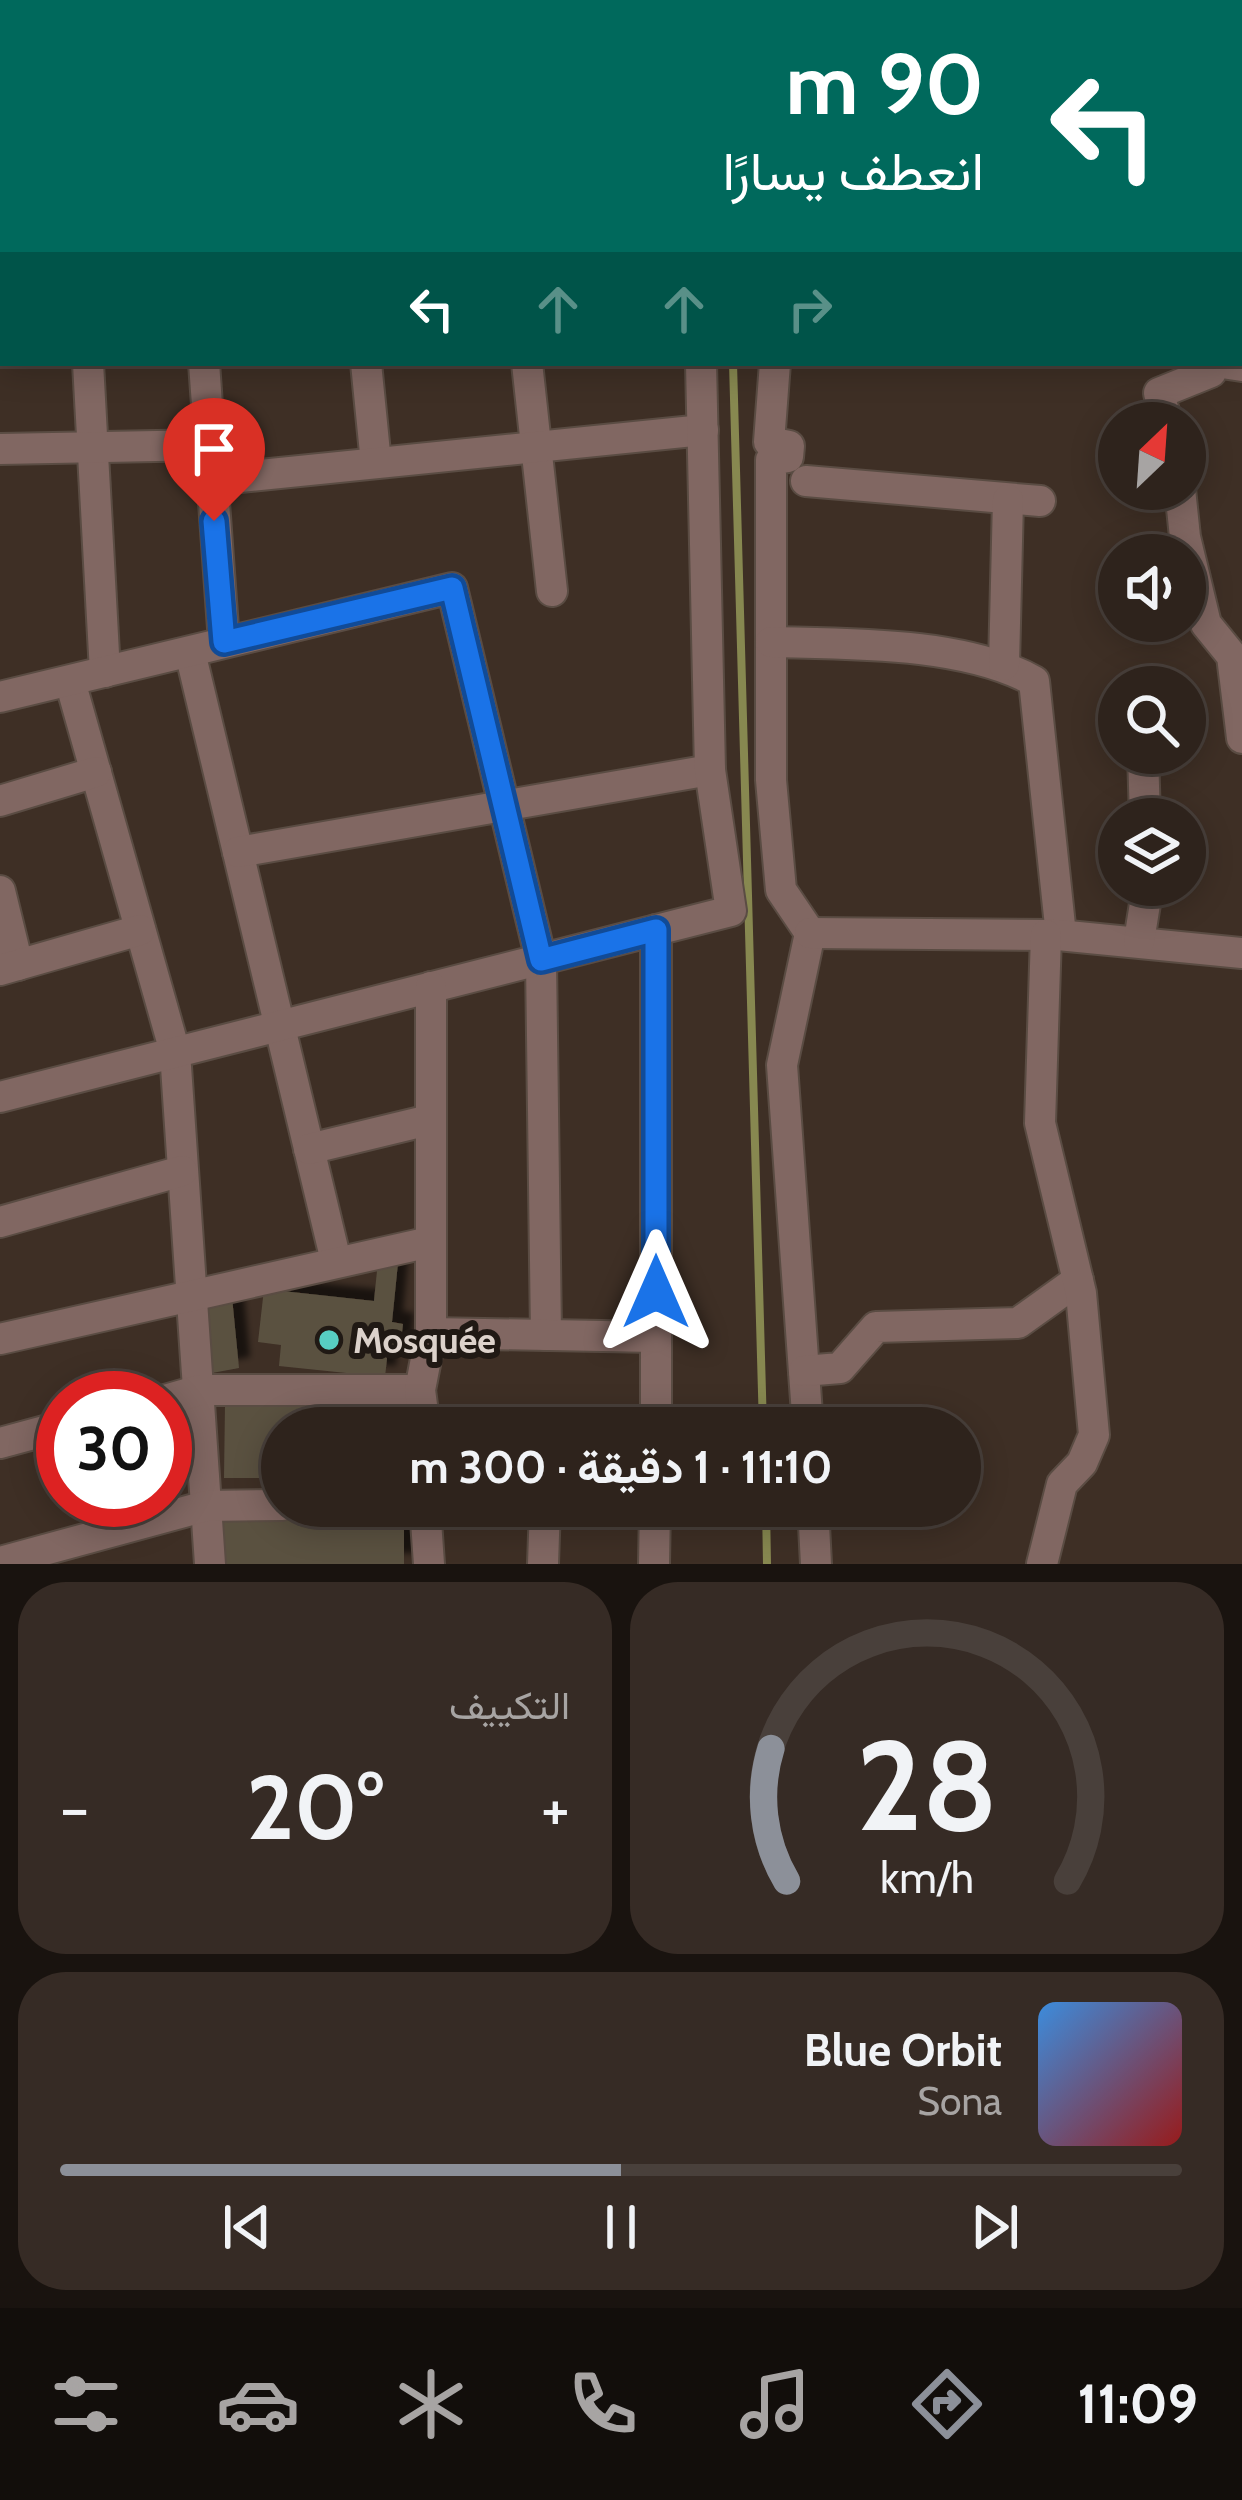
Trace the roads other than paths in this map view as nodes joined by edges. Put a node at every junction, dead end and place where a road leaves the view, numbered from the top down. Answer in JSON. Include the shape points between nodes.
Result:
{"nodes":[{"id":1,"x":88,"y":366,"type":"edge"},
{"id":2,"x":204,"y":366,"type":"edge"},
{"id":3,"x":366,"y":366,"type":"edge"},
{"id":4,"x":527,"y":366,"type":"edge"},
{"id":5,"x":701,"y":366,"type":"edge"},
{"id":6,"x":775,"y":366,"type":"edge"},
{"id":7,"x":1210,"y":366,"type":"edge"},
{"id":8,"x":1161,"y":402,"type":"edge"},
{"id":9,"x":703,"y":430,"type":"junction"},
{"id":10,"x":208,"y":446,"type":"junction"},
{"id":11,"x":92,"y":447,"type":"junction"},
{"id":12,"x":535,"y":447,"type":"junction"},
{"id":13,"x":0,"y":449,"type":"edge"},
{"id":14,"x":376,"y":463,"type":"junction"},
{"id":15,"x":211,"y":480,"type":"junction"},
{"id":16,"x":806,"y":481,"type":"dead end"},
{"id":17,"x":1008,"y":500,"type":"junction"},
{"id":18,"x":1040,"y":501,"type":"dead end"},
{"id":19,"x":1182,"y":510,"type":"edge"},
{"id":20,"x":552,"y":591,"type":"dead end"},
{"id":21,"x":224,"y":642,"type":"junction"},
{"id":22,"x":771,"y":642,"type":"junction"},
{"id":23,"x":190,"y":652,"type":"junction"},
{"id":24,"x":1004,"y":665,"type":"junction"},
{"id":25,"x":105,"y":672,"type":"junction"},
{"id":26,"x":70,"y":681,"type":"junction"},
{"id":27,"x":0,"y":697,"type":"edge"},
{"id":28,"x":1242,"y":738,"type":"edge"},
{"id":29,"x":710,"y":770,"type":"junction"},
{"id":30,"x":96,"y":772,"type":"junction"},
{"id":31,"x":0,"y":801,"type":"edge"},
{"id":32,"x":503,"y":806,"type":"junction"},
{"id":33,"x":238,"y":852,"type":"junction"},
{"id":34,"x":0,"y":891,"type":"edge"},
{"id":35,"x":1145,"y":906,"type":"edge"},
{"id":36,"x":140,"y":930,"type":"junction"},
{"id":37,"x":656,"y":930,"type":"junction"},
{"id":38,"x":810,"y":933,"type":"junction"},
{"id":39,"x":1054,"y":935,"type":"junction"},
{"id":40,"x":1139,"y":941,"type":"junction"},
{"id":41,"x":1242,"y":953,"type":"edge"},
{"id":42,"x":541,"y":960,"type":"junction"},
{"id":43,"x":9,"y":967,"type":"edge"},
{"id":44,"x":430,"y":987,"type":"junction"},
{"id":45,"x":281,"y":1025,"type":"junction"},
{"id":46,"x":175,"y":1052,"type":"junction"},
{"id":47,"x":0,"y":1097,"type":"edge"},
{"id":48,"x":429,"y":1120,"type":"junction"},
{"id":49,"x":310,"y":1149,"type":"junction"},
{"id":50,"x":182,"y":1171,"type":"junction"},
{"id":51,"x":0,"y":1222,"type":"edge"},
{"id":52,"x":430,"y":1242,"type":"junction"},
{"id":53,"x":336,"y":1261,"type":"junction"},
{"id":54,"x":1078,"y":1280,"type":"junction"},
{"id":55,"x":190,"y":1292,"type":"junction"},
{"id":56,"x":431,"y":1333,"type":"junction"},
{"id":57,"x":546,"y":1335,"type":"junction"},
{"id":58,"x":656,"y":1337,"type":"junction"},
{"id":59,"x":0,"y":1339,"type":"edge"},
{"id":60,"x":804,"y":1371,"type":"junction"},
{"id":61,"x":200,"y":1390,"type":"junction"},
{"id":62,"x":420,"y":1390,"type":"junction"},
{"id":63,"x":192,"y":1392,"type":"edge"},
{"id":64,"x":422,"y":1407,"type":"edge"},
{"id":65,"x":656,"y":1407,"type":"edge"},
{"id":66,"x":807,"y":1407,"type":"edge"},
{"id":67,"x":36,"y":1433,"type":"edge"},
{"id":68,"x":0,"y":1443,"type":"edge"},
{"id":69,"x":261,"y":1505,"type":"edge"},
{"id":70,"x":206,"y":1506,"type":"junction"},
{"id":71,"x":426,"y":1527,"type":"edge"},
{"id":72,"x":544,"y":1527,"type":"edge"},
{"id":73,"x":655,"y":1527,"type":"edge"},
{"id":74,"x":814,"y":1527,"type":"edge"},
{"id":75,"x":0,"y":1562,"type":"edge"},
{"id":76,"x":210,"y":1564,"type":"edge"},
{"id":77,"x":429,"y":1564,"type":"edge"},
{"id":78,"x":544,"y":1564,"type":"edge"},
{"id":79,"x":654,"y":1564,"type":"edge"},
{"id":80,"x":816,"y":1564,"type":"edge"},
{"id":81,"x":1042,"y":1564,"type":"edge"}],
"edges":[{"from":1,"to":11,"type":"street"},
{"from":2,"to":10,"type":"street"},
{"from":3,"to":14,"type":"street"},
{"from":4,"to":12,"type":"street"},
{"from":5,"to":9,"type":"street"},
{"from":6,"to":22,"type":"street","via":[[769,442],[789,446],[788,457],[770,460]]},
{"from":7,"to":8,"type":"street","via":[[1159,393]]},
{"from":9,"to":12,"type":"street"},
{"from":9,"to":29,"type":"street"},
{"from":10,"to":11,"type":"street"},
{"from":10,"to":15,"type":"street"},
{"from":11,"to":13,"type":"street"},
{"from":11,"to":25,"type":"street"},
{"from":12,"to":14,"type":"street"},
{"from":12,"to":20,"type":"street"},
{"from":14,"to":15,"type":"street"},
{"from":15,"to":21,"type":"street"},
{"from":16,"to":17,"type":"street"},
{"from":17,"to":18,"type":"street"},
{"from":17,"to":24,"type":"street"},
{"from":19,"to":28,"type":"street","via":[[1206,624],[1232,656]]},
{"from":21,"to":23,"type":"street"},
{"from":21,"to":32,"type":"street","via":[[452,588]]},
{"from":22,"to":24,"type":"street","via":[[866,645]]},
{"from":22,"to":38,"type":"street","via":[[781,890]]},
{"from":23,"to":25,"type":"street"},
{"from":23,"to":33,"type":"street"},
{"from":24,"to":39,"type":"street","via":[[1034,681]]},
{"from":25,"to":26,"type":"street"},
{"from":26,"to":27,"type":"street"},
{"from":26,"to":30,"type":"street"},
{"from":29,"to":32,"type":"street"},
{"from":29,"to":37,"type":"street","via":[[731,911]]},
{"from":30,"to":31,"type":"street"},
{"from":30,"to":36,"type":"street"},
{"from":32,"to":33,"type":"street"},
{"from":32,"to":42,"type":"street"},
{"from":33,"to":45,"type":"street"},
{"from":34,"to":43,"type":"street"},
{"from":35,"to":40,"type":"street"},
{"from":36,"to":43,"type":"street"},
{"from":36,"to":46,"type":"street"},
{"from":37,"to":42,"type":"street"},
{"from":37,"to":58,"type":"street"},
{"from":38,"to":39,"type":"street"},
{"from":38,"to":60,"type":"street","via":[[782,1065]]},
{"from":39,"to":40,"type":"street"},
{"from":39,"to":54,"type":"street","via":[[1040,1123]]},
{"from":40,"to":41,"type":"street"},
{"from":42,"to":44,"type":"street"},
{"from":42,"to":57,"type":"street"},
{"from":44,"to":45,"type":"street"},
{"from":44,"to":48,"type":"street"},
{"from":45,"to":46,"type":"street"},
{"from":45,"to":49,"type":"street"},
{"from":46,"to":47,"type":"street"},
{"from":46,"to":50,"type":"street"},
{"from":48,"to":49,"type":"street"},
{"from":48,"to":52,"type":"street"},
{"from":49,"to":53,"type":"street"},
{"from":50,"to":51,"type":"street"},
{"from":50,"to":55,"type":"street"},
{"from":52,"to":53,"type":"street"},
{"from":52,"to":56,"type":"street"},
{"from":53,"to":55,"type":"street"},
{"from":54,"to":60,"type":"street","via":[[1018,1323],[876,1327],[840,1368]]},
{"from":54,"to":81,"type":"street","via":[[1094,1435],[1062,1484]]},
{"from":55,"to":59,"type":"street"},
{"from":55,"to":61,"type":"street"},
{"from":56,"to":57,"type":"street"},
{"from":56,"to":62,"type":"street"},
{"from":57,"to":58,"type":"street"},
{"from":58,"to":65,"type":"street"},
{"from":60,"to":66,"type":"street"},
{"from":61,"to":62,"type":"street"},
{"from":61,"to":63,"type":"street"},
{"from":61,"to":70,"type":"street"},
{"from":62,"to":64,"type":"street"},
{"from":67,"to":68,"type":"street"},
{"from":69,"to":70,"type":"street"},
{"from":70,"to":75,"type":"street"},
{"from":70,"to":76,"type":"street"},
{"from":71,"to":77,"type":"street"},
{"from":72,"to":78,"type":"street"},
{"from":73,"to":79,"type":"street"},
{"from":74,"to":80,"type":"street"}]}
